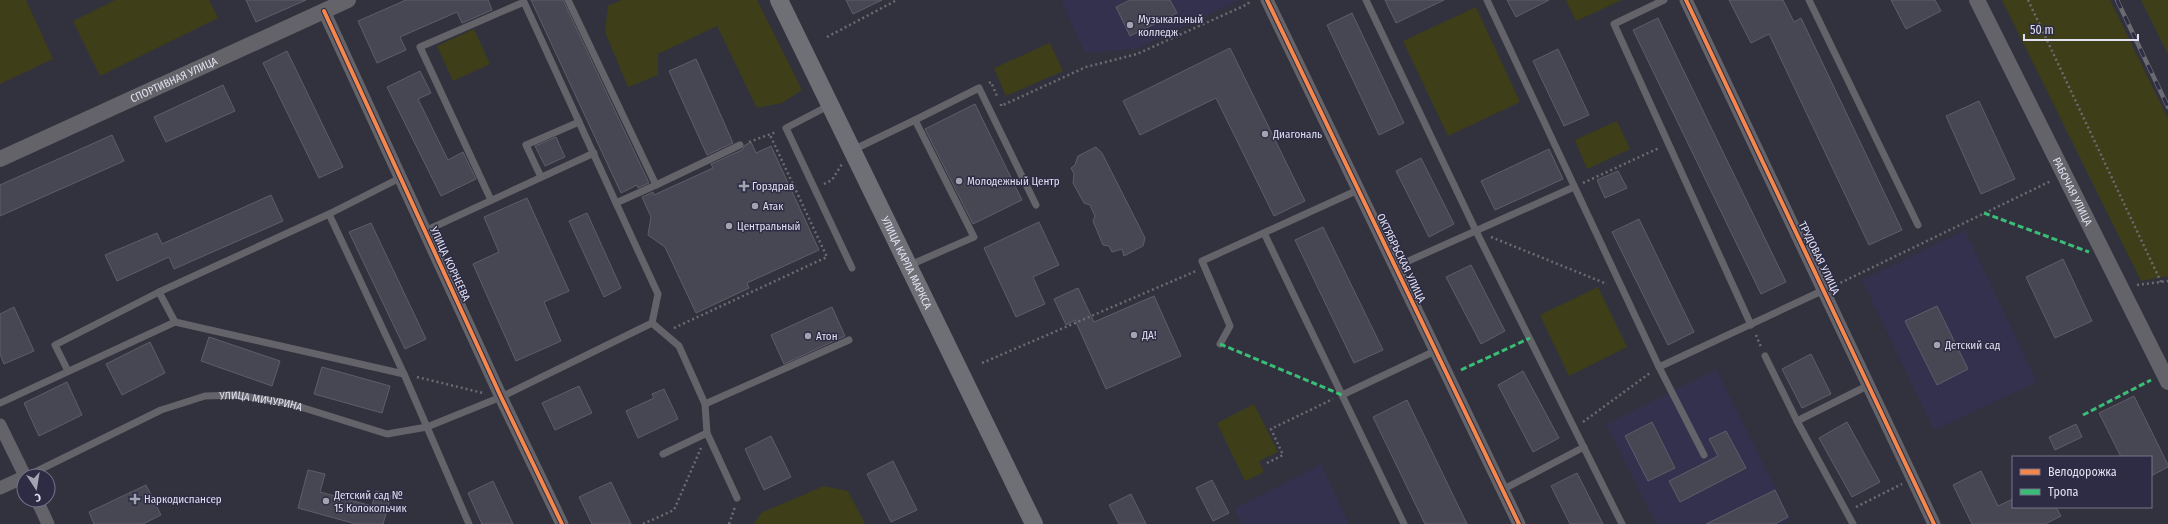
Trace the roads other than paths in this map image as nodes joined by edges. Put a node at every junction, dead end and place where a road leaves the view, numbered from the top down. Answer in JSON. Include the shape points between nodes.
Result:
{"nodes":[{"id":1,"x":348,"y":0,"type":"edge"},
{"id":2,"x":568,"y":0,"type":"edge"},
{"id":3,"x":780,"y":0,"type":"edge"},
{"id":4,"x":1267,"y":0,"type":"edge"},
{"id":5,"x":1366,"y":0,"type":"edge"},
{"id":6,"x":1487,"y":0,"type":"edge"},
{"id":7,"x":1664,"y":0,"type":"edge"},
{"id":8,"x":1686,"y":0,"type":"edge"},
{"id":9,"x":1809,"y":0,"type":"edge"},
{"id":10,"x":1977,"y":0,"type":"edge"},
{"id":11,"x":324,"y":11,"type":"junction"},
{"id":12,"x":830,"y":105,"type":"junction"},
{"id":13,"x":915,"y":120,"type":"junction"},
{"id":14,"x":580,"y":122,"type":"junction"},
{"id":15,"x":740,"y":144,"type":"road end"},
{"id":16,"x":852,"y":150,"type":"junction"},
{"id":17,"x":594,"y":153,"type":"junction"},
{"id":18,"x":0,"y":159,"type":"edge"},
{"id":19,"x":541,"y":177,"type":"junction"},
{"id":20,"x":400,"y":178,"type":"junction"},
{"id":21,"x":656,"y":185,"type":"junction"},
{"id":22,"x":1574,"y":187,"type":"junction"},
{"id":23,"x":1358,"y":190,"type":"junction"},
{"id":24,"x":491,"y":200,"type":"junction"},
{"id":25,"x":616,"y":203,"type":"junction"},
{"id":26,"x":1036,"y":205,"type":"dead end"},
{"id":27,"x":329,"y":214,"type":"junction"},
{"id":28,"x":1918,"y":224,"type":"dead end"},
{"id":29,"x":1476,"y":231,"type":"junction"},
{"id":30,"x":425,"y":232,"type":"junction"},
{"id":31,"x":1264,"y":233,"type":"junction"},
{"id":32,"x":910,"y":265,"type":"junction"},
{"id":33,"x":1395,"y":267,"type":"junction"},
{"id":34,"x":852,"y":268,"type":"dead end"},
{"id":35,"x":1824,"y":290,"type":"junction"},
{"id":36,"x":159,"y":292,"type":"junction"},
{"id":37,"x":175,"y":322,"type":"junction"},
{"id":38,"x":652,"y":323,"type":"junction"},
{"id":39,"x":1751,"y":325,"type":"junction"},
{"id":40,"x":849,"y":340,"type":"dead end"},
{"id":41,"x":1220,"y":344,"type":"dead end"},
{"id":42,"x":1435,"y":351,"type":"junction"},
{"id":43,"x":1765,"y":356,"type":"road end"},
{"id":44,"x":1659,"y":367,"type":"junction"},
{"id":45,"x":68,"y":371,"type":"junction"},
{"id":46,"x":404,"y":374,"type":"junction"},
{"id":47,"x":2168,"y":382,"type":"edge"},
{"id":48,"x":1869,"y":385,"type":"junction"},
{"id":49,"x":1342,"y":395,"type":"junction"},
{"id":50,"x":501,"y":397,"type":"junction"},
{"id":51,"x":0,"y":403,"type":"edge"},
{"id":52,"x":705,"y":404,"type":"junction"},
{"id":53,"x":1797,"y":421,"type":"junction"},
{"id":54,"x":0,"y":425,"type":"edge"},
{"id":55,"x":427,"y":427,"type":"junction"},
{"id":56,"x":707,"y":433,"type":"junction"},
{"id":57,"x":1584,"y":447,"type":"junction"},
{"id":58,"x":663,"y":454,"type":"dead end"},
{"id":59,"x":1704,"y":455,"type":"dead end"},
{"id":60,"x":21,"y":468,"type":"edge"},
{"id":61,"x":41,"y":468,"type":"edge"},
{"id":62,"x":16,"y":480,"type":"edge"},
{"id":63,"x":0,"y":488,"type":"edge"},
{"id":64,"x":1502,"y":490,"type":"junction"},
{"id":65,"x":737,"y":498,"type":"road end"},
{"id":66,"x":41,"y":508,"type":"edge"},
{"id":67,"x":48,"y":524,"type":"edge"},
{"id":68,"x":469,"y":524,"type":"edge"},
{"id":69,"x":562,"y":524,"type":"edge"},
{"id":70,"x":1034,"y":524,"type":"edge"},
{"id":71,"x":1404,"y":524,"type":"edge"},
{"id":72,"x":1519,"y":524,"type":"edge"},
{"id":73,"x":1622,"y":524,"type":"edge"},
{"id":74,"x":1853,"y":524,"type":"edge"},
{"id":75,"x":1934,"y":524,"type":"edge"}],
"edges":[{"from":1,"to":11,"type":"street","name":"СПОРТИВНАЯ УЛИЦА"},
{"from":2,"to":21,"type":"lane"},
{"from":3,"to":12,"type":"main road","name":"УЛИЦА КАРЛА МАРКСА"},
{"from":4,"to":23,"type":"street","name":"ОКТЯБРЬСКАЯ УЛИЦА"},
{"from":5,"to":29,"type":"lane"},
{"from":6,"to":22,"type":"lane"},
{"from":7,"to":39,"type":"lane","via":[[1614,24]]},
{"from":8,"to":35,"type":"street","name":"ТРУДОВАЯ УЛИЦА"},
{"from":9,"to":28,"type":"lane"},
{"from":10,"to":47,"type":"street","name":"РАБОЧАЯ УЛИЦА"},
{"from":11,"to":18,"type":"street","name":"СПОРТИВНАЯ УЛИЦА"},
{"from":11,"to":20,"type":"street","name":"УЛИЦА КОРНЕЕВА"},
{"from":12,"to":16,"type":"main road","name":"УЛИЦА КАРЛА МАРКСА"},
{"from":12,"to":34,"type":"lane","via":[[786,128]]},
{"from":13,"to":16,"type":"lane"},
{"from":13,"to":26,"type":"lane","via":[[979,88]]},
{"from":13,"to":32,"type":"lane","via":[[974,237]]},
{"from":14,"to":17,"type":"lane"},
{"from":14,"to":19,"type":"lane","via":[[526,145]]},
{"from":14,"to":24,"type":"lane","via":[[524,2],[420,47]]},
{"from":15,"to":21,"type":"lane"},
{"from":16,"to":32,"type":"main road","name":"УЛИЦА КАРЛА МАРКСА"},
{"from":17,"to":19,"type":"lane"},
{"from":17,"to":25,"type":"lane"},
{"from":19,"to":24,"type":"lane"},
{"from":20,"to":27,"type":"lane"},
{"from":20,"to":30,"type":"street","name":"УЛИЦА КОРНЕЕВА"},
{"from":21,"to":25,"type":"lane"},
{"from":22,"to":29,"type":"lane"},
{"from":22,"to":44,"type":"lane"},
{"from":23,"to":31,"type":"lane"},
{"from":23,"to":33,"type":"street","name":"ОКТЯБРЬСКАЯ УЛИЦА"},
{"from":24,"to":30,"type":"lane"},
{"from":25,"to":38,"type":"lane","via":[[658,294]]},
{"from":27,"to":36,"type":"lane"},
{"from":27,"to":46,"type":"lane"},
{"from":29,"to":33,"type":"lane"},
{"from":29,"to":57,"type":"lane"},
{"from":30,"to":50,"type":"street","name":"УЛИЦА КОРНЕЕВА"},
{"from":31,"to":41,"type":"lane","via":[[1202,261],[1230,326]]},
{"from":31,"to":49,"type":"lane"},
{"from":32,"to":70,"type":"main road","name":"УЛИЦА КАРЛА МАРКСА"},
{"from":33,"to":42,"type":"street","name":"ОКТЯБРЬСКАЯ УЛИЦА"},
{"from":35,"to":39,"type":"lane"},
{"from":35,"to":48,"type":"street","name":"ТРУДОВАЯ УЛИЦА"},
{"from":36,"to":37,"type":"lane"},
{"from":36,"to":45,"type":"lane","via":[[55,345]]},
{"from":37,"to":45,"type":"lane"},
{"from":37,"to":46,"type":"lane"},
{"from":38,"to":50,"type":"lane","name":"УЛИЦА МИЧУРИНА"},
{"from":38,"to":52,"type":"lane","via":[[679,346]]},
{"from":39,"to":44,"type":"lane"},
{"from":40,"to":52,"type":"lane"},
{"from":42,"to":49,"type":"lane"},
{"from":42,"to":64,"type":"street","name":"ОКТЯБРЬСКАЯ УЛИЦА"},
{"from":43,"to":53,"type":"lane"},
{"from":44,"to":59,"type":"lane"},
{"from":45,"to":51,"type":"lane"},
{"from":46,"to":55,"type":"lane"},
{"from":48,"to":53,"type":"lane"},
{"from":48,"to":75,"type":"street","name":"ТРУДОВАЯ УЛИЦА"},
{"from":49,"to":71,"type":"lane"},
{"from":50,"to":55,"type":"lane","name":"УЛИЦА МИЧУРИНА"},
{"from":50,"to":69,"type":"street","name":"УЛИЦА КОРНЕЕВА"},
{"from":52,"to":56,"type":"lane"},
{"from":53,"to":74,"type":"lane"},
{"from":54,"to":60,"type":"street"},
{"from":55,"to":61,"type":"lane","name":"УЛИЦА МИЧУРИНА","via":[[387,434],[291,404],[238,395],[205,396],[161,410]]},
{"from":55,"to":68,"type":"lane"},
{"from":56,"to":58,"type":"lane"},
{"from":56,"to":65,"type":"lane"},
{"from":57,"to":64,"type":"lane"},
{"from":57,"to":73,"type":"lane"},
{"from":62,"to":63,"type":"street","name":"УЛИЦА МИЧУРИНА"},
{"from":64,"to":72,"type":"street","name":"ОКТЯБРЬСКАЯ УЛИЦА"},
{"from":66,"to":67,"type":"street"}]}
